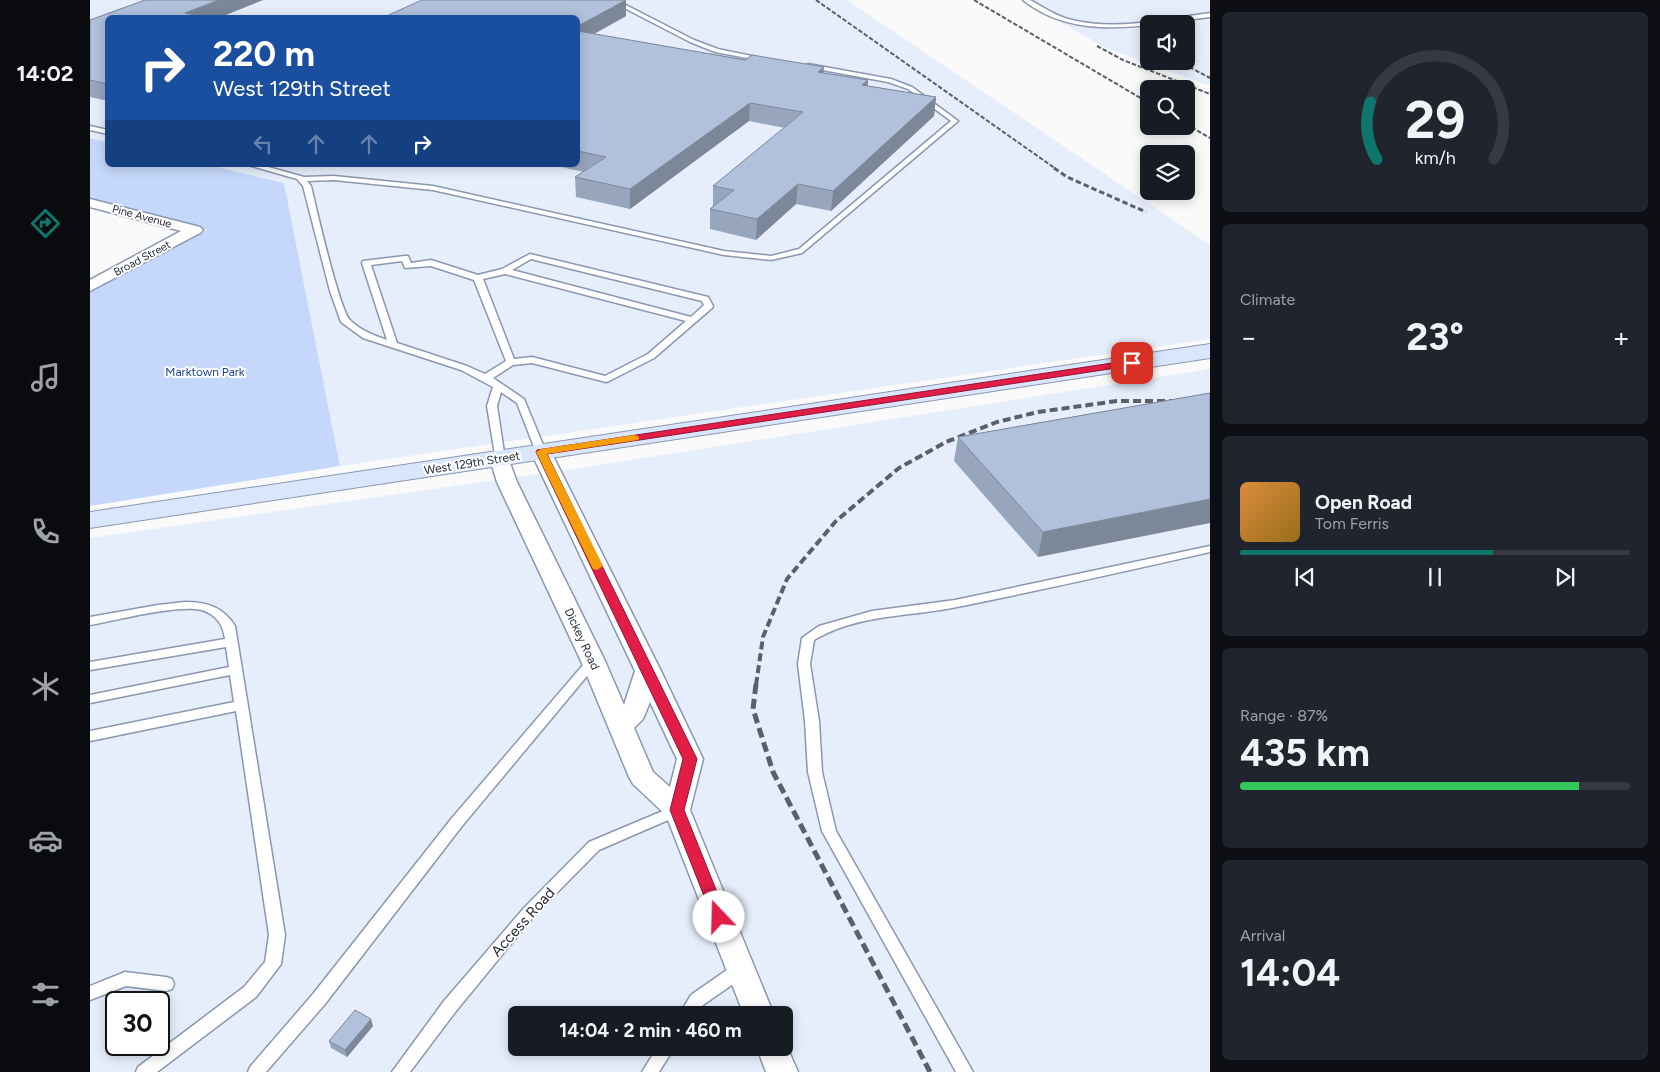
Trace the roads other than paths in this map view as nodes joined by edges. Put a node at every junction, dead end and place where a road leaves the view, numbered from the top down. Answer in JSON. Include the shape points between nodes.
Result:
{"nodes":[{"id":1,"x":612,"y":0,"type":"edge"},
{"id":2,"x":1026,"y":0,"type":"edge"},
{"id":3,"x":1210,"y":15,"type":"edge"},
{"id":4,"x":774,"y":61,"type":"edge"},
{"id":5,"x":803,"y":66,"type":"edge"},
{"id":6,"x":90,"y":128,"type":"edge"},
{"id":7,"x":105,"y":131,"type":"edge"},
{"id":8,"x":261,"y":167,"type":"edge"},
{"id":9,"x":302,"y":179,"type":"junction"},
{"id":10,"x":90,"y":203,"type":"edge"},
{"id":11,"x":109,"y":208,"type":"junction"},
{"id":12,"x":90,"y":217,"type":"edge"},
{"id":13,"x":194,"y":230,"type":"joint"},
{"id":14,"x":504,"y":271,"type":"junction"},
{"id":15,"x":478,"y":278,"type":"junction"},
{"id":16,"x":90,"y":286,"type":"edge"},
{"id":17,"x":693,"y":320,"type":"junction"},
{"id":18,"x":393,"y":345,"type":"junction"},
{"id":19,"x":1210,"y":351,"type":"edge"},
{"id":20,"x":511,"y":362,"type":"junction"},
{"id":21,"x":486,"y":378,"type":"junction"},
{"id":22,"x":498,"y":387,"type":"junction"},
{"id":23,"x":541,"y":452,"type":"junction"},
{"id":24,"x":500,"y":458,"type":"junction"},
{"id":25,"x":90,"y":520,"type":"edge"},
{"id":26,"x":1210,"y":549,"type":"edge"},
{"id":27,"x":90,"y":621,"type":"edge"},
{"id":28,"x":231,"y":642,"type":"junction"},
{"id":29,"x":593,"y":661,"type":"junction"},
{"id":30,"x":90,"y":666,"type":"edge"},
{"id":31,"x":648,"y":669,"type":"junction"},
{"id":32,"x":236,"y":670,"type":"junction"},
{"id":33,"x":90,"y":699,"type":"edge"},
{"id":34,"x":241,"y":705,"type":"junction"},
{"id":35,"x":620,"y":726,"type":"junction"},
{"id":36,"x":90,"y":736,"type":"edge"},
{"id":37,"x":677,"y":810,"type":"junction"},
{"id":38,"x":740,"y":970,"type":"junction"},
{"id":39,"x":166,"y":984,"type":"dead end"},
{"id":40,"x":90,"y":993,"type":"edge"},
{"id":41,"x":693,"y":1006,"type":"edge"},
{"id":42,"x":754,"y":1006,"type":"edge"},
{"id":43,"x":661,"y":1056,"type":"edge"},
{"id":44,"x":775,"y":1056,"type":"edge"},
{"id":45,"x":144,"y":1072,"type":"edge"},
{"id":46,"x":256,"y":1072,"type":"edge"},
{"id":47,"x":400,"y":1072,"type":"edge"},
{"id":48,"x":650,"y":1072,"type":"edge"},
{"id":49,"x":782,"y":1072,"type":"edge"},
{"id":50,"x":965,"y":1072,"type":"edge"}],
"edges":[{"from":1,"to":4,"type":"lane","via":[[717,52]]},
{"from":2,"to":3,"type":"lane","via":[[1058,18],[1092,26]]},
{"from":5,"to":9,"type":"lane","via":[[889,80],[910,88],[955,121],[802,251],[771,258],[724,252],[433,188],[334,178]]},
{"from":6,"to":7,"type":"lane"},
{"from":8,"to":9,"type":"lane"},
{"from":9,"to":18,"type":"lane","via":[[308,186],[344,320],[366,336]]},
{"from":10,"to":11,"type":"street","name":"Pine Avenue"},
{"from":11,"to":12,"type":"street"},
{"from":11,"to":13,"type":"street","name":"Pine Avenue"},
{"from":13,"to":16,"type":"street","name":"Broad Street"},
{"from":14,"to":15,"type":"lane"},
{"from":14,"to":17,"type":"lane"},
{"from":14,"to":17,"type":"lane","via":[[530,256],[705,299],[709,306]]},
{"from":15,"to":18,"type":"lane","via":[[431,264],[408,266],[405,258],[366,263]]},
{"from":15,"to":20,"type":"lane"},
{"from":17,"to":20,"type":"lane","via":[[651,356],[606,379],[532,360]]},
{"from":18,"to":21,"type":"lane"},
{"from":19,"to":23,"type":"main road","name":"West 129th Street"},
{"from":20,"to":21,"type":"lane"},
{"from":21,"to":22,"type":"lane"},
{"from":22,"to":23,"type":"lane","via":[[521,401]]},
{"from":22,"to":24,"type":"lane","via":[[492,406]]},
{"from":23,"to":24,"type":"main road","name":"West 129th Street"},
{"from":23,"to":31,"type":"street"},
{"from":24,"to":25,"type":"main road","name":"West 129th Street"},
{"from":24,"to":29,"type":"street","name":"Dickey Road","via":[[507,482]]},
{"from":26,"to":50,"type":"lane","via":[[955,604],[872,615],[823,629],[808,638],[804,664],[812,721],[814,772],[829,831]]},
{"from":27,"to":28,"type":"lane","via":[[165,608],[199,606],[221,614],[229,626]]},
{"from":28,"to":30,"type":"lane"},
{"from":28,"to":32,"type":"lane"},
{"from":29,"to":35,"type":"street","name":"Dickey Road"},
{"from":29,"to":46,"type":"lane","via":[[457,822],[319,999]]},
{"from":31,"to":35,"type":"street","via":[[634,713]]},
{"from":31,"to":37,"type":"street","via":[[690,759]]},
{"from":32,"to":33,"type":"lane"},
{"from":32,"to":34,"type":"lane"},
{"from":34,"to":36,"type":"lane"},
{"from":34,"to":45,"type":"lane","via":[[277,935],[273,964],[250,992]]},
{"from":35,"to":37,"type":"street","name":"Dickey Road","via":[[642,776]]},
{"from":37,"to":38,"type":"street","name":"Dickey Road"},
{"from":37,"to":47,"type":"lane","name":"Access Road","via":[[594,846],[529,912],[450,1006]]},
{"from":38,"to":41,"type":"lane"},
{"from":38,"to":42,"type":"street","name":"Dickey Road"},
{"from":39,"to":40,"type":"lane","via":[[125,979]]},
{"from":43,"to":48,"type":"lane"},
{"from":44,"to":49,"type":"street"}]}
